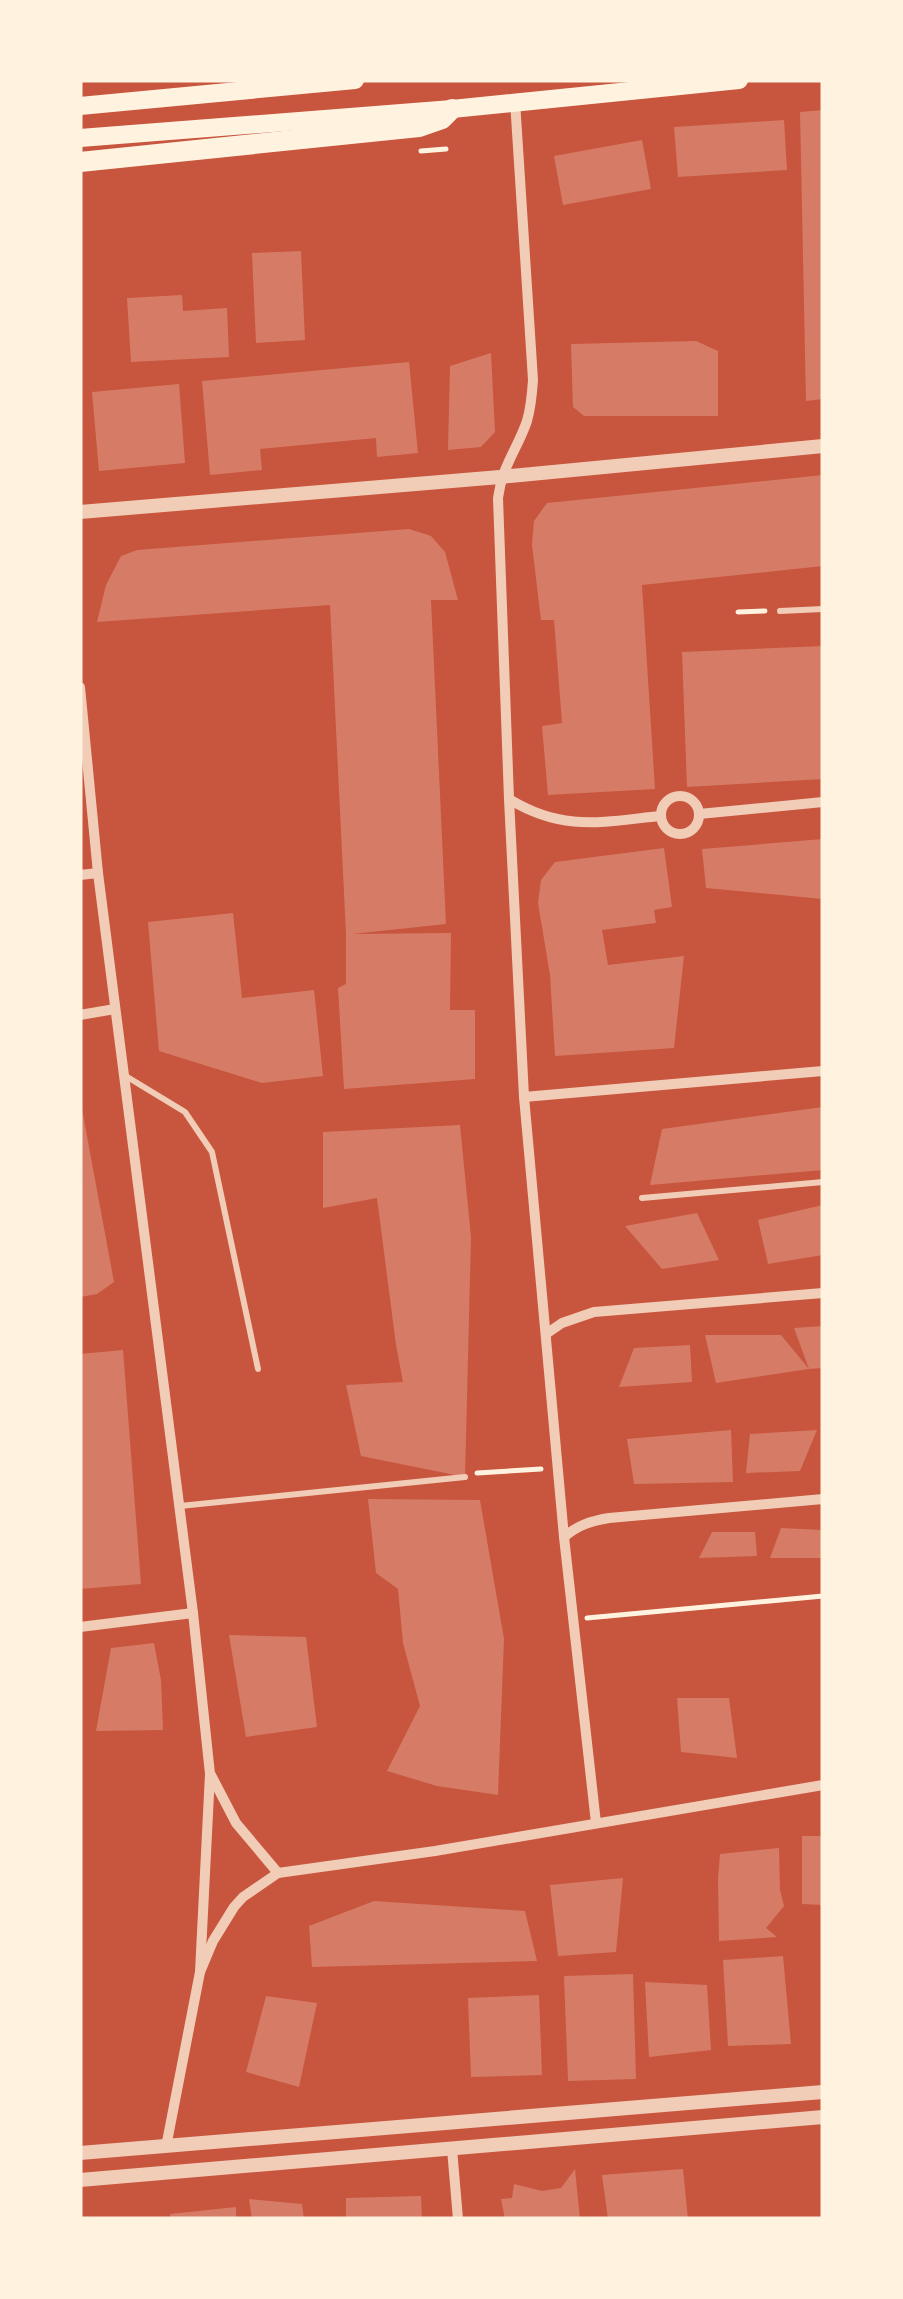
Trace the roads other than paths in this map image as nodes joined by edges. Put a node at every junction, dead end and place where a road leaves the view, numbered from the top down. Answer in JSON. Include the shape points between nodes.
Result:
{"nodes":[{"id":1,"x":355,"y":80,"type":"edge"},
{"id":2,"x":739,"y":80,"type":"edge"},
{"id":3,"x":515,"y":102,"type":"junction"},
{"id":4,"x":80,"y":106,"type":"edge"},
{"id":5,"x":452,"y":109,"type":"junction"},
{"id":6,"x":80,"y":138,"type":"edge"},
{"id":7,"x":80,"y":162,"type":"edge"},
{"id":8,"x":823,"y":446,"type":"edge"},
{"id":9,"x":500,"y":478,"type":"junction"},
{"id":10,"x":80,"y":512,"type":"edge"},
{"id":11,"x":823,"y":610,"type":"edge"},
{"id":12,"x":780,"y":611,"type":"road end"},
{"id":13,"x":80,"y":687,"type":"edge"},
{"id":14,"x":509,"y":798,"type":"junction"},
{"id":15,"x":823,"y":802,"type":"edge"},
{"id":16,"x":699,"y":814,"type":"junction"},
{"id":17,"x":660,"y":816,"type":"junction"},
{"id":18,"x":98,"y":873,"type":"junction"},
{"id":19,"x":80,"y":875,"type":"edge"},
{"id":20,"x":115,"y":1009,"type":"junction"},
{"id":21,"x":80,"y":1014,"type":"edge"},
{"id":22,"x":823,"y":1071,"type":"edge"},
{"id":23,"x":123,"y":1074,"type":"junction"},
{"id":24,"x":524,"y":1097,"type":"junction"},
{"id":25,"x":823,"y":1182,"type":"edge"},
{"id":26,"x":642,"y":1198,"type":"dead end"},
{"id":27,"x":823,"y":1293,"type":"edge"},
{"id":28,"x":546,"y":1334,"type":"junction"},
{"id":29,"x":258,"y":1369,"type":"dead end"},
{"id":30,"x":468,"y":1475,"type":"road end"},
{"id":31,"x":823,"y":1500,"type":"edge"},
{"id":32,"x":179,"y":1506,"type":"junction"},
{"id":33,"x":564,"y":1537,"type":"junction"},
{"id":34,"x":193,"y":1612,"type":"junction"},
{"id":35,"x":80,"y":1626,"type":"edge"},
{"id":36,"x":210,"y":1774,"type":"junction"},
{"id":37,"x":823,"y":1785,"type":"edge"},
{"id":38,"x":596,"y":1823,"type":"junction"},
{"id":39,"x":278,"y":1873,"type":"junction"},
{"id":40,"x":200,"y":1972,"type":"junction"},
{"id":41,"x":823,"y":2092,"type":"edge"},
{"id":42,"x":823,"y":2117,"type":"edge"},
{"id":43,"x":166,"y":2146,"type":"junction"},
{"id":44,"x":452,"y":2149,"type":"junction"},
{"id":45,"x":80,"y":2153,"type":"edge"},
{"id":46,"x":80,"y":2180,"type":"edge"},
{"id":47,"x":458,"y":2219,"type":"edge"}],
"edges":[{"from":1,"to":4,"type":"main road"},
{"from":2,"to":3,"type":"main road"},
{"from":3,"to":5,"type":"main road"},
{"from":3,"to":9,"type":"street","via":[[533,380],[526,424]]},
{"from":5,"to":6,"type":"main road"},
{"from":5,"to":7,"type":"highway","via":[[418,127]]},
{"from":8,"to":9,"type":"street"},
{"from":9,"to":10,"type":"street"},
{"from":9,"to":14,"type":"street"},
{"from":11,"to":12,"type":"lane"},
{"from":13,"to":18,"type":"street"},
{"from":14,"to":17,"type":"street","via":[[566,822]]},
{"from":14,"to":24,"type":"street"},
{"from":15,"to":16,"type":"street"},
{"from":16,"to":17,"type":"street","via":[[694,828],[681,834],[667,830]]},
{"from":16,"to":17,"type":"street","via":[[693,800],[679,796],[665,802]]},
{"from":18,"to":19,"type":"street"},
{"from":18,"to":20,"type":"street"},
{"from":20,"to":21,"type":"street"},
{"from":20,"to":23,"type":"street"},
{"from":22,"to":24,"type":"street"},
{"from":23,"to":29,"type":"lane","via":[[185,1112],[212,1152]]},
{"from":23,"to":32,"type":"street"},
{"from":24,"to":28,"type":"street"},
{"from":25,"to":26,"type":"lane"},
{"from":27,"to":28,"type":"street","via":[[594,1312]]},
{"from":28,"to":33,"type":"street"},
{"from":30,"to":32,"type":"lane"},
{"from":31,"to":33,"type":"street","via":[[609,1518]]},
{"from":32,"to":34,"type":"street"},
{"from":33,"to":38,"type":"street"},
{"from":34,"to":35,"type":"street"},
{"from":34,"to":36,"type":"street"},
{"from":36,"to":39,"type":"street","via":[[236,1823]]},
{"from":36,"to":40,"type":"street"},
{"from":37,"to":38,"type":"street"},
{"from":38,"to":39,"type":"street"},
{"from":39,"to":40,"type":"street","via":[[234,1907]]},
{"from":40,"to":43,"type":"street"},
{"from":41,"to":43,"type":"street"},
{"from":42,"to":44,"type":"street"},
{"from":43,"to":45,"type":"street"},
{"from":44,"to":46,"type":"street"},
{"from":44,"to":47,"type":"street"}]}
